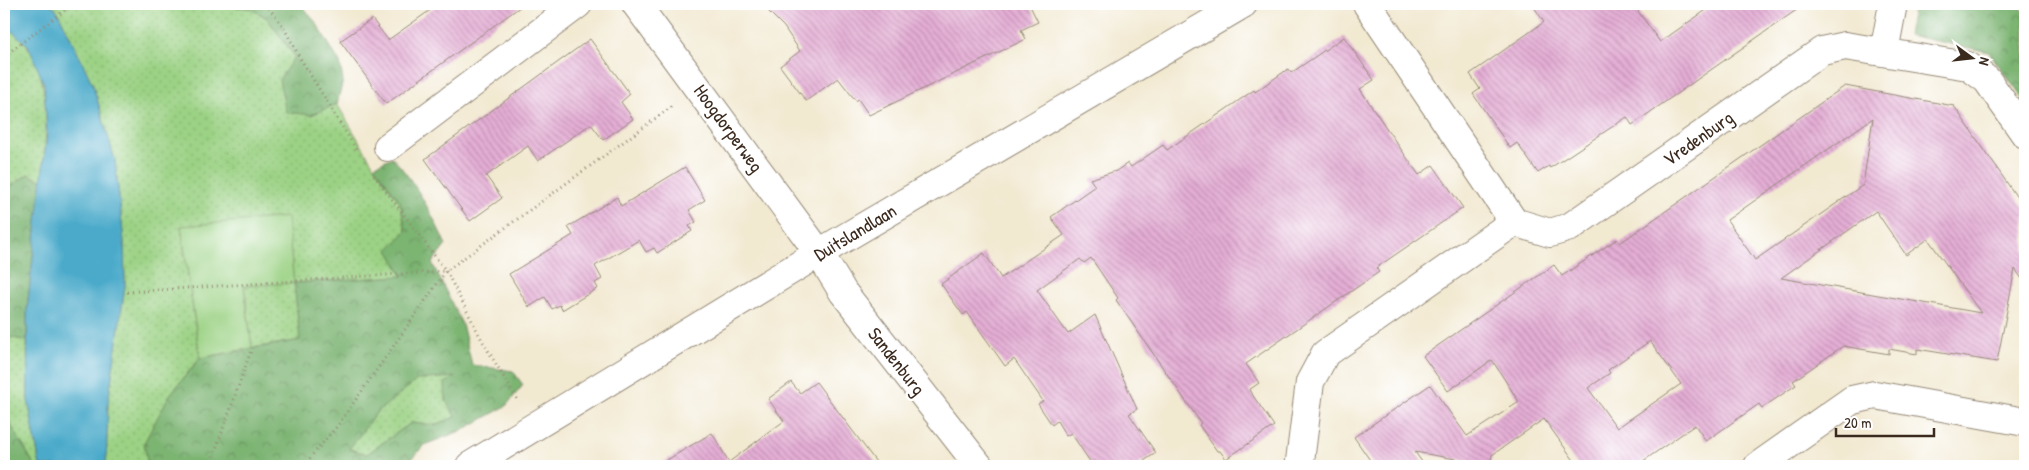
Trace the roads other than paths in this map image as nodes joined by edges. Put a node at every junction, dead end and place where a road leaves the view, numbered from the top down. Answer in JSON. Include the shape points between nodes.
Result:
{"nodes":[{"id":1,"x":578,"y":4,"type":"edge"},
{"id":2,"x":636,"y":4,"type":"edge"},
{"id":3,"x":1243,"y":4,"type":"edge"},
{"id":4,"x":1367,"y":4,"type":"edge"},
{"id":5,"x":1893,"y":4,"type":"edge"},
{"id":6,"x":1884,"y":52,"type":"junction"},
{"id":7,"x":2025,"y":134,"type":"edge"},
{"id":8,"x":388,"y":147,"type":"dead end"},
{"id":9,"x":1514,"y":222,"type":"junction"},
{"id":10,"x":820,"y":253,"type":"junction"},
{"id":11,"x":2025,"y":422,"type":"edge"},
{"id":12,"x":470,"y":466,"type":"edge"},
{"id":13,"x":979,"y":466,"type":"edge"},
{"id":14,"x":1302,"y":466,"type":"edge"},
{"id":15,"x":1758,"y":466,"type":"edge"}],
"edges":[{"from":1,"to":8,"type":"street"},
{"from":2,"to":10,"type":"street","name":"Hoogdorperweg"},
{"from":3,"to":10,"type":"street","name":"Duitslandlaan"},
{"from":4,"to":9,"type":"street"},
{"from":5,"to":6,"type":"street"},
{"from":6,"to":7,"type":"street","name":"Vredenburg","via":[[1968,66],[1987,80]]},
{"from":6,"to":9,"type":"street","name":"Vredenburg","via":[[1845,46],[1822,51],[1570,228],[1550,233]]},
{"from":9,"to":14,"type":"street","via":[[1325,354],[1310,382]]},
{"from":10,"to":12,"type":"street","name":"Duitslandlaan"},
{"from":10,"to":13,"type":"street","name":"Sandenburg","via":[[842,292]]},
{"from":11,"to":15,"type":"street","via":[[1875,395],[1852,400]]}]}
